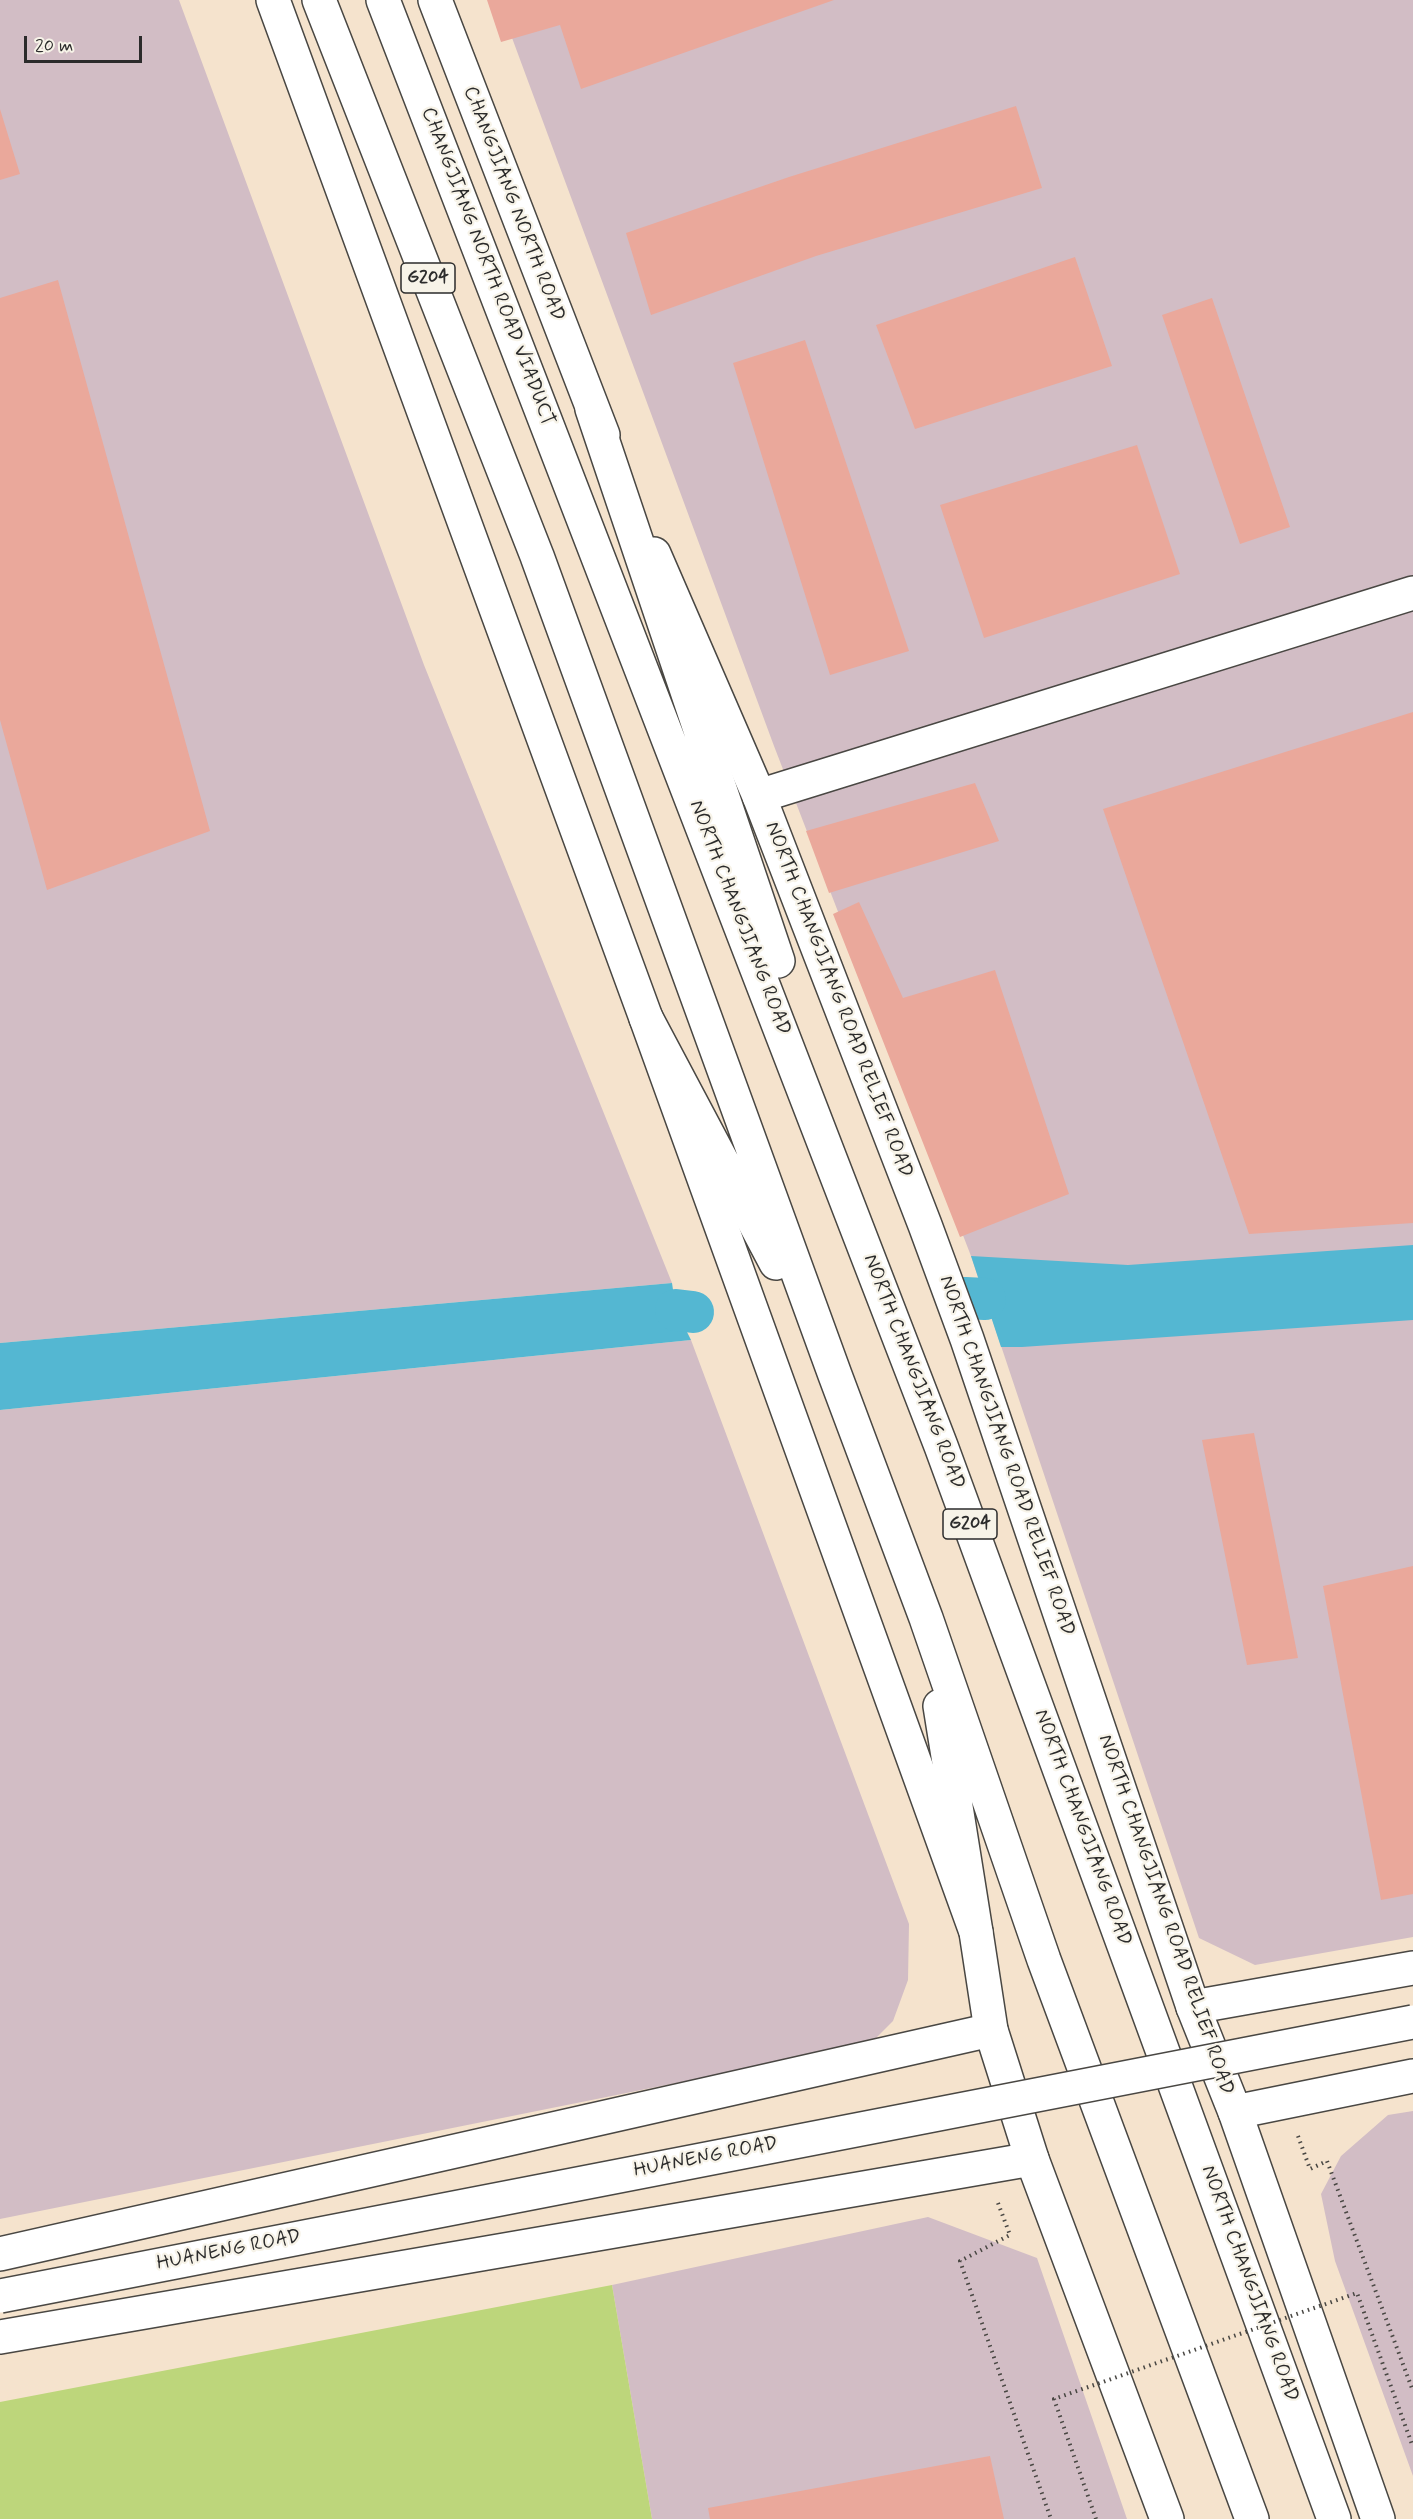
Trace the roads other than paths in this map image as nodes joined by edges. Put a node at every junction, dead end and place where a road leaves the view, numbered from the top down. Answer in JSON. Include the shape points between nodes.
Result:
{"nodes":[{"id":1,"x":273,"y":0,"type":"edge"},
{"id":2,"x":319,"y":0,"type":"edge"},
{"id":3,"x":383,"y":0,"type":"edge"},
{"id":4,"x":435,"y":0,"type":"edge"},
{"id":5,"x":592,"y":408,"type":"junction"},
{"id":6,"x":591,"y":534,"type":"joint"},
{"id":7,"x":1413,"y":593,"type":"edge"},
{"id":8,"x":759,"y":796,"type":"junction"},
{"id":9,"x":646,"y":1018,"type":"junction"},
{"id":10,"x":835,"y":1375,"type":"junction"},
{"id":11,"x":941,"y":1446,"type":"junction"},
{"id":12,"x":926,"y":1618,"type":"junction"},
{"id":13,"x":976,"y":1932,"type":"junction"},
{"id":14,"x":1413,"y":1968,"type":"edge"},
{"id":15,"x":1193,"y":2007,"type":"junction"},
{"id":16,"x":1413,"y":2022,"type":"edge"},
{"id":17,"x":991,"y":2030,"type":"junction"},
{"id":18,"x":1413,"y":2076,"type":"edge"},
{"id":19,"x":1235,"y":2112,"type":"junction"},
{"id":20,"x":1032,"y":2159,"type":"junction"},
{"id":21,"x":0,"y":2254,"type":"edge"},
{"id":22,"x":0,"y":2296,"type":"edge"},
{"id":23,"x":0,"y":2337,"type":"edge"},
{"id":24,"x":1167,"y":2519,"type":"edge"},
{"id":25,"x":1252,"y":2519,"type":"edge"},
{"id":26,"x":1334,"y":2519,"type":"edge"},
{"id":27,"x":1378,"y":2519,"type":"edge"}],
"edges":[{"from":1,"to":9,"type":"main road"},
{"from":2,"to":10,"type":"main road","number":"G204","via":[[537,556]]},
{"from":3,"to":6,"type":"main road","name":"CHANGJIANG NORTH ROAD VIADUCT","number":"G204"},
{"from":4,"to":5,"type":"main road","name":"CHANGJIANG NORTH ROAD"},
{"from":5,"to":8,"type":"main road","name":"NORTH CHANGJIANG ROAD RELIEF ROAD"},
{"from":5,"to":11,"type":"main road"},
{"from":6,"to":11,"type":"main road","name":"NORTH CHANGJIANG ROAD","number":"G204"},
{"from":7,"to":8,"type":"main road"},
{"from":8,"to":15,"type":"main road","name":"NORTH CHANGJIANG ROAD RELIEF ROAD","via":[[968,1340]]},
{"from":9,"to":10,"type":"main road"},
{"from":9,"to":13,"type":"main road"},
{"from":10,"to":12,"type":"main road","number":"G204"},
{"from":11,"to":26,"type":"main road","name":"NORTH CHANGJIANG ROAD","number":"G204"},
{"from":12,"to":13,"type":"main road"},
{"from":12,"to":25,"type":"main road","number":"G204","via":[[1044,1960]]},
{"from":13,"to":17,"type":"main road"},
{"from":14,"to":15,"type":"main road"},
{"from":15,"to":19,"type":"main road","name":"NORTH CHANGJIANG ROAD RELIEF ROAD"},
{"from":16,"to":22,"type":"main road","name":"HUANENG ROAD","bridge":true},
{"from":17,"to":20,"type":"main road"},
{"from":17,"to":21,"type":"main road"},
{"from":18,"to":19,"type":"main road"},
{"from":19,"to":27,"type":"main road","name":"NORTH CHANGJIANG ROAD RELIEF ROAD"},
{"from":20,"to":23,"type":"main road"},
{"from":20,"to":24,"type":"main road"}]}
